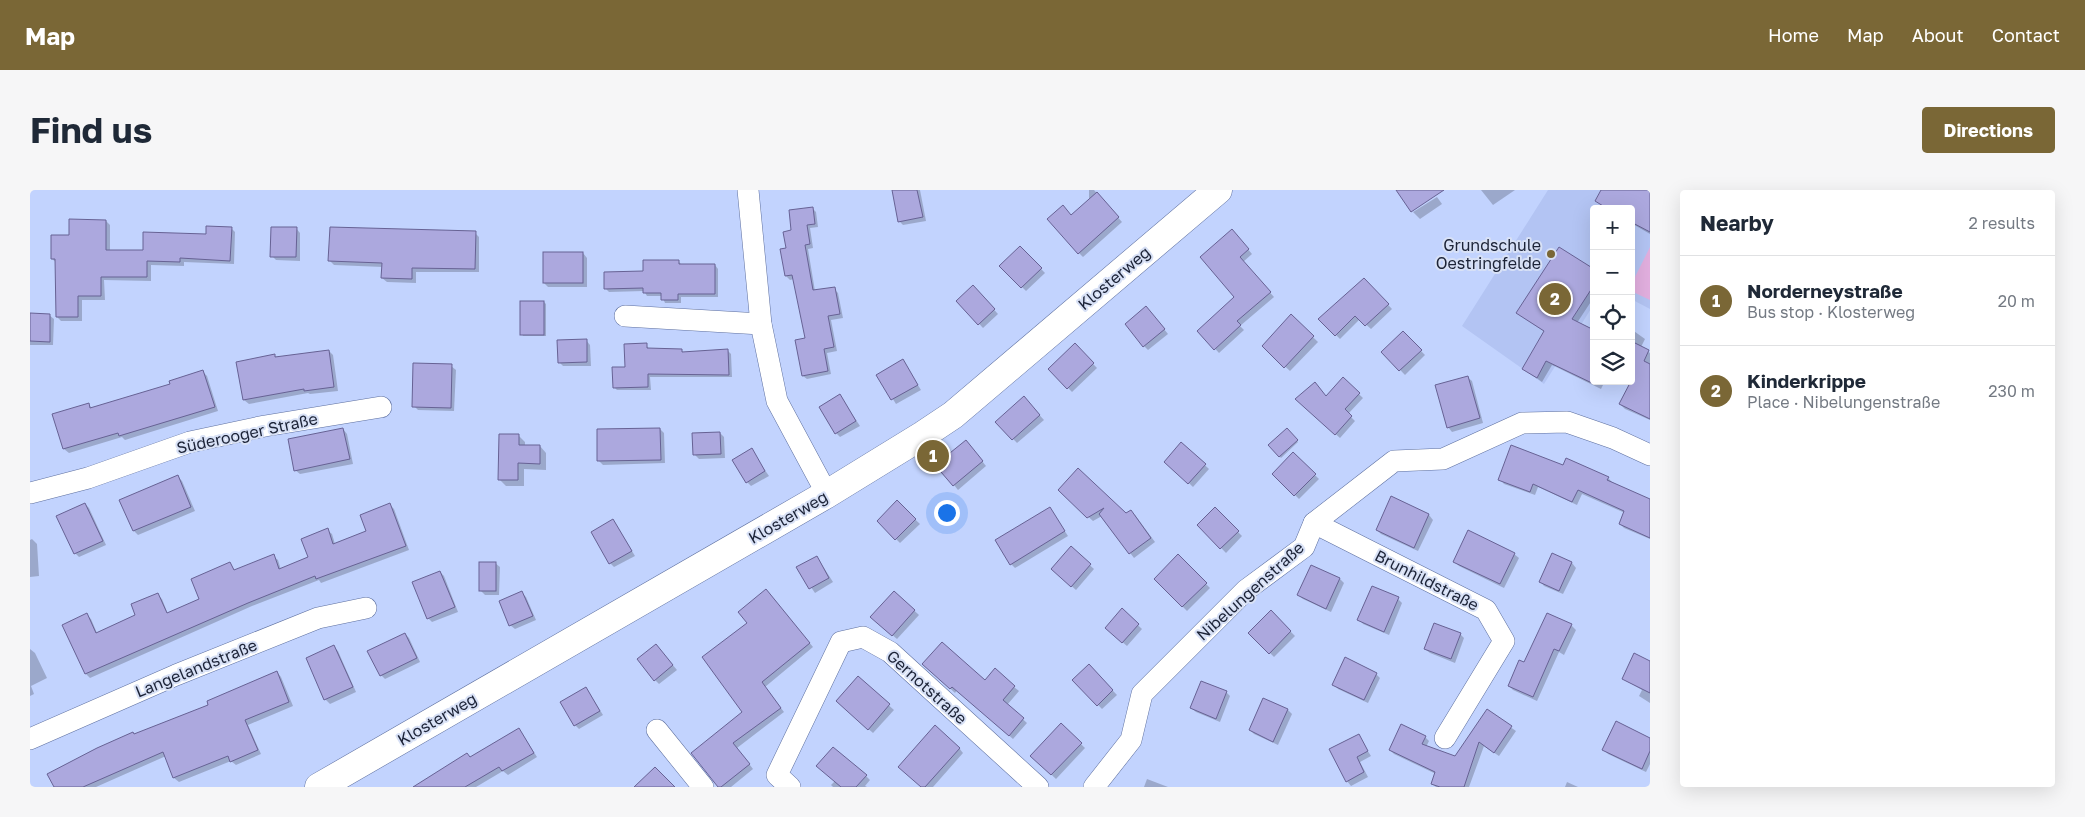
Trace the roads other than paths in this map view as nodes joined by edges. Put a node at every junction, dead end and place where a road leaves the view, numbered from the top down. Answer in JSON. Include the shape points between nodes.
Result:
{"nodes":[{"id":1,"x":748,"y":190,"type":"edge"},
{"id":2,"x":1218,"y":190,"type":"edge"},
{"id":3,"x":625,"y":316,"type":"dead end"},
{"id":4,"x":761,"y":324,"type":"junction"},
{"id":5,"x":381,"y":406,"type":"dead end"},
{"id":6,"x":1650,"y":455,"type":"edge"},
{"id":7,"x":30,"y":493,"type":"edge"},
{"id":8,"x":827,"y":494,"type":"junction"},
{"id":9,"x":1314,"y":523,"type":"junction"},
{"id":10,"x":366,"y":608,"type":"dead end"},
{"id":11,"x":657,"y":730,"type":"dead end"},
{"id":12,"x":1445,"y":738,"type":"dead end"},
{"id":13,"x":30,"y":739,"type":"edge"},
{"id":14,"x":319,"y":787,"type":"edge"},
{"id":15,"x":703,"y":787,"type":"edge"},
{"id":16,"x":790,"y":787,"type":"edge"},
{"id":17,"x":1038,"y":787,"type":"edge"},
{"id":18,"x":1094,"y":787,"type":"edge"}],
"edges":[{"from":1,"to":4,"type":"street"},
{"from":2,"to":8,"type":"street","name":"Klosterweg","via":[[953,414]]},
{"from":3,"to":4,"type":"street"},
{"from":4,"to":8,"type":"street","via":[[777,401]]},
{"from":5,"to":7,"type":"street","name":"Süderooger Straße","via":[[190,442],[88,478]]},
{"from":6,"to":9,"type":"street","name":"Nibelungenstraße","via":[[1567,422],[1522,422],[1443,460],[1394,461]]},
{"from":8,"to":14,"type":"street","name":"Klosterweg"},
{"from":9,"to":12,"type":"street","name":"Brunhildstraße","via":[[1486,610],[1504,641]]},
{"from":9,"to":18,"type":"street","name":"Nibelungenstraße","via":[[1304,547],[1246,590],[1142,694],[1130,740]]},
{"from":10,"to":13,"type":"street","name":"Langelandstraße","via":[[318,618]]},
{"from":11,"to":15,"type":"street"},
{"from":16,"to":17,"type":"street","name":"Gernotstraße","via":[[777,774],[841,642],[862,637],[890,652]]}]}
